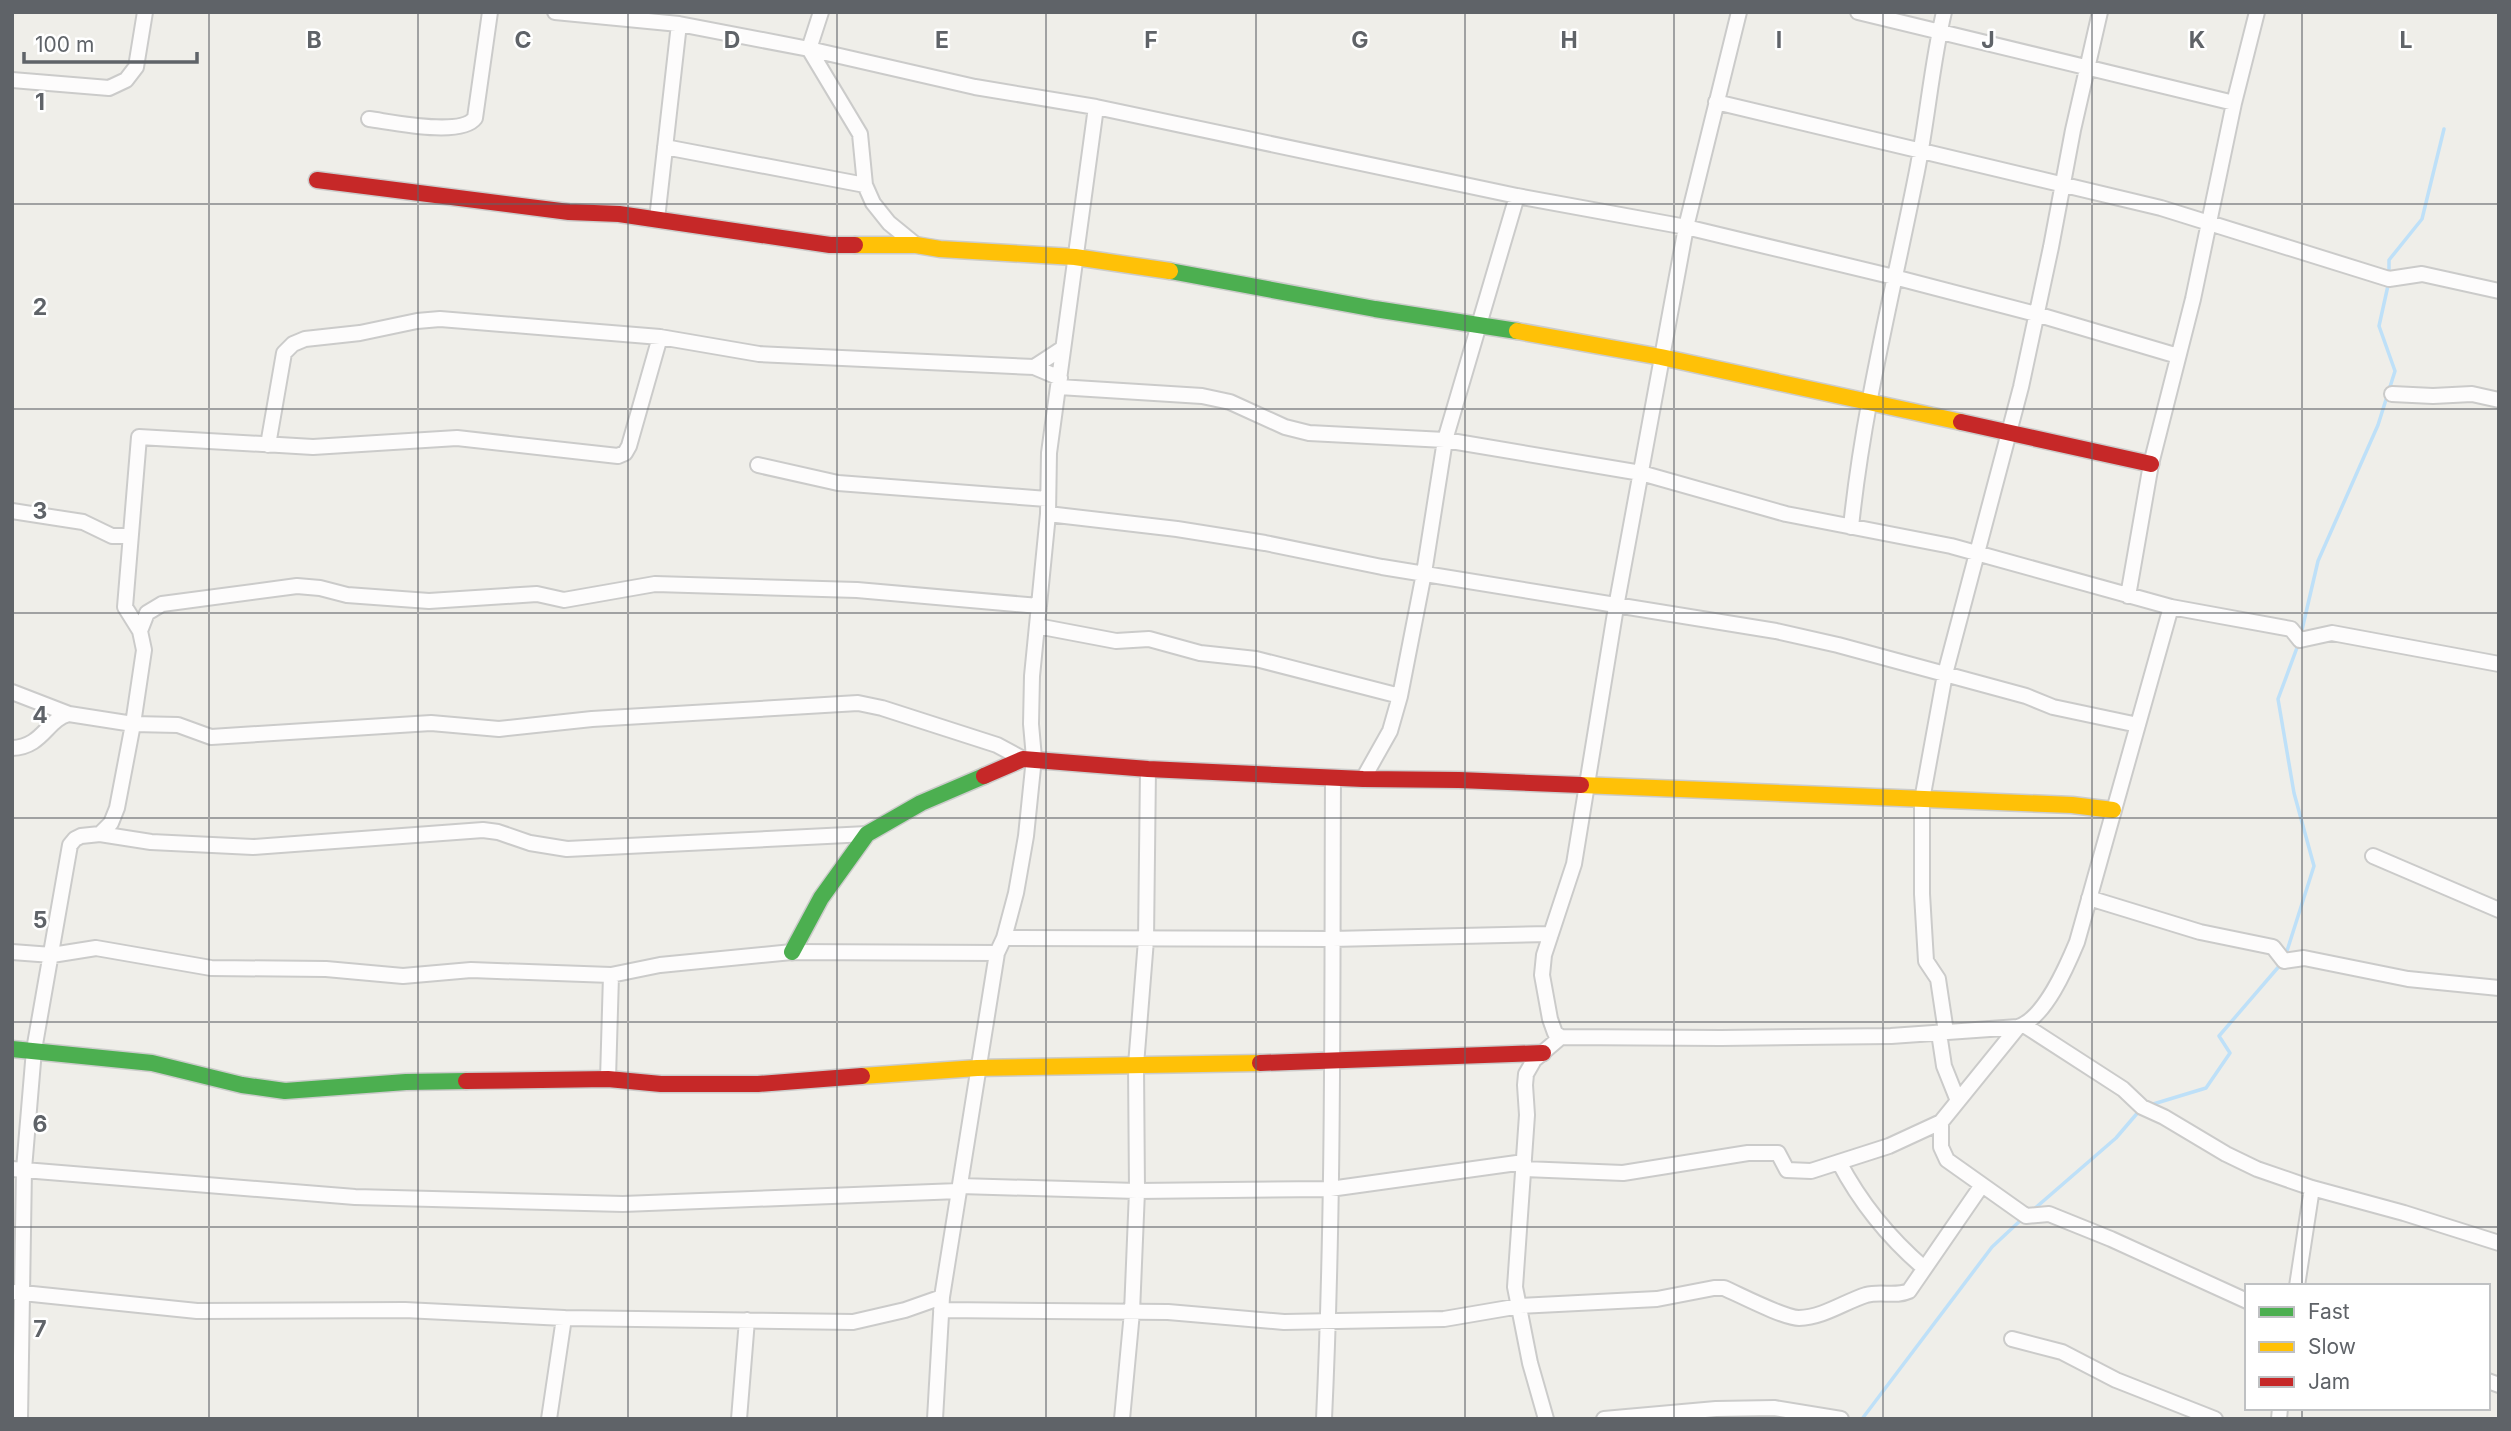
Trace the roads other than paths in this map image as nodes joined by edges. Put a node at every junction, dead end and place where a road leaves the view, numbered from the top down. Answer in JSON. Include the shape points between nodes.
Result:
{"nodes":[{"id":1,"x":145,"y":12,"type":"edge"},
{"id":2,"x":490,"y":12,"type":"edge"},
{"id":3,"x":555,"y":12,"type":"edge"},
{"id":4,"x":821,"y":12,"type":"edge"},
{"id":5,"x":1738,"y":12,"type":"edge"},
{"id":6,"x":1858,"y":12,"type":"edge"},
{"id":7,"x":1944,"y":12,"type":"edge"},
{"id":8,"x":2100,"y":12,"type":"edge"},
{"id":9,"x":2257,"y":12,"type":"edge"},
{"id":10,"x":679,"y":24,"type":"junction"},
{"id":11,"x":1940,"y":31,"type":"junction"},
{"id":12,"x":809,"y":49,"type":"junction"},
{"id":13,"x":2088,"y":66,"type":"junction"},
{"id":14,"x":12,"y":80,"type":"edge"},
{"id":15,"x":1716,"y":102,"type":"junction"},
{"id":16,"x":2234,"y":103,"type":"junction"},
{"id":17,"x":1096,"y":107,"type":"junction"},
{"id":18,"x":369,"y":119,"type":"dead end"},
{"id":19,"x":665,"y":147,"type":"junction"},
{"id":20,"x":1921,"y":151,"type":"junction"},
{"id":21,"x":317,"y":180,"type":"dead end"},
{"id":22,"x":2062,"y":184,"type":"junction"},
{"id":23,"x":865,"y":186,"type":"junction"},
{"id":24,"x":1517,"y":196,"type":"junction"},
{"id":25,"x":657,"y":219,"type":"junction"},
{"id":26,"x":2209,"y":222,"type":"junction"},
{"id":27,"x":1686,"y":227,"type":"junction"},
{"id":28,"x":916,"y":245,"type":"junction"},
{"id":29,"x":1074,"y":257,"type":"junction"},
{"id":30,"x":1894,"y":277,"type":"junction"},
{"id":31,"x":2499,"y":291,"type":"edge"},
{"id":32,"x":2036,"y":314,"type":"junction"},
{"id":33,"x":1477,"y":325,"type":"junction"},
{"id":34,"x":660,"y":337,"type":"junction"},
{"id":35,"x":1063,"y":348,"type":"junction"},
{"id":36,"x":2178,"y":356,"type":"junction"},
{"id":37,"x":1661,"y":357,"type":"junction"},
{"id":38,"x":1034,"y":367,"type":"junction"},
{"id":39,"x":1059,"y":383,"type":"junction"},
{"id":40,"x":2392,"y":394,"type":"dead end"},
{"id":41,"x":2499,"y":400,"type":"edge"},
{"id":42,"x":1868,"y":402,"type":"junction"},
{"id":43,"x":2009,"y":432,"type":"junction"},
{"id":44,"x":1445,"y":440,"type":"junction"},
{"id":45,"x":268,"y":445,"type":"junction"},
{"id":46,"x":2151,"y":464,"type":"junction"},
{"id":47,"x":758,"y":465,"type":"dead end"},
{"id":48,"x":1641,"y":473,"type":"junction"},
{"id":49,"x":1047,"y":499,"type":"junction"},
{"id":50,"x":12,"y":511,"type":"edge"},
{"id":51,"x":1048,"y":514,"type":"junction"},
{"id":52,"x":1851,"y":527,"type":"junction"},
{"id":53,"x":130,"y":536,"type":"junction"},
{"id":54,"x":1977,"y":554,"type":"junction"},
{"id":55,"x":1424,"y":573,"type":"junction"},
{"id":56,"x":2128,"y":596,"type":"junction"},
{"id":57,"x":1039,"y":606,"type":"junction"},
{"id":58,"x":1616,"y":607,"type":"junction"},
{"id":59,"x":2171,"y":607,"type":"junction"},
{"id":60,"x":1037,"y":626,"type":"junction"},
{"id":61,"x":140,"y":631,"type":"junction"},
{"id":62,"x":2499,"y":664,"type":"edge"},
{"id":63,"x":1945,"y":674,"type":"junction"},
{"id":64,"x":12,"y":692,"type":"edge"},
{"id":65,"x":1400,"y":696,"type":"junction"},
{"id":66,"x":69,"y":714,"type":"junction"},
{"id":67,"x":133,"y":724,"type":"junction"},
{"id":68,"x":2138,"y":725,"type":"junction"},
{"id":69,"x":12,"y":748,"type":"edge"},
{"id":70,"x":1029,"y":758,"type":"junction"},
{"id":71,"x":1148,"y":769,"type":"junction"},
{"id":72,"x":1333,"y":778,"type":"junction"},
{"id":73,"x":1363,"y":779,"type":"junction"},
{"id":74,"x":1586,"y":785,"type":"junction"},
{"id":75,"x":1922,"y":800,"type":"junction"},
{"id":76,"x":2113,"y":810,"type":"junction"},
{"id":77,"x":100,"y":834,"type":"junction"},
{"id":78,"x":867,"y":834,"type":"junction"},
{"id":79,"x":2373,"y":856,"type":"dead end"},
{"id":80,"x":2089,"y":898,"type":"junction"},
{"id":81,"x":2499,"y":910,"type":"edge"},
{"id":82,"x":1551,"y":934,"type":"junction"},
{"id":83,"x":1004,"y":938,"type":"junction"},
{"id":84,"x":1332,"y":939,"type":"junction"},
{"id":85,"x":1146,"y":940,"type":"junction"},
{"id":86,"x":12,"y":952,"type":"edge"},
{"id":87,"x":792,"y":952,"type":"junction"},
{"id":88,"x":997,"y":953,"type":"junction"},
{"id":89,"x":52,"y":956,"type":"junction"},
{"id":90,"x":611,"y":975,"type":"junction"},
{"id":91,"x":2499,"y":988,"type":"edge"},
{"id":92,"x":2021,"y":1026,"type":"junction"},
{"id":93,"x":1942,"y":1032,"type":"junction"},
{"id":94,"x":1561,"y":1037,"type":"junction"},
{"id":95,"x":12,"y":1049,"type":"edge"},
{"id":96,"x":34,"y":1050,"type":"junction"},
{"id":97,"x":1543,"y":1053,"type":"junction"},
{"id":98,"x":1332,"y":1062,"type":"junction"},
{"id":99,"x":1136,"y":1065,"type":"junction"},
{"id":100,"x":977,"y":1068,"type":"junction"},
{"id":101,"x":608,"y":1079,"type":"junction"},
{"id":102,"x":1958,"y":1101,"type":"junction"},
{"id":103,"x":1941,"y":1122,"type":"junction"},
{"id":104,"x":1839,"y":1162,"type":"junction"},
{"id":105,"x":1524,"y":1166,"type":"junction"},
{"id":106,"x":18,"y":1169,"type":"edge"},
{"id":107,"x":1982,"y":1185,"type":"junction"},
{"id":108,"x":2312,"y":1188,"type":"junction"},
{"id":109,"x":959,"y":1189,"type":"junction"},
{"id":110,"x":1330,"y":1189,"type":"junction"},
{"id":111,"x":1136,"y":1191,"type":"junction"},
{"id":112,"x":2499,"y":1243,"type":"edge"},
{"id":113,"x":1924,"y":1268,"type":"junction"},
{"id":114,"x":2297,"y":1284,"type":"edge"},
{"id":115,"x":17,"y":1292,"type":"edge"},
{"id":116,"x":2245,"y":1300,"type":"edge"},
{"id":117,"x":941,"y":1304,"type":"junction"},
{"id":118,"x":1520,"y":1306,"type":"junction"},
{"id":119,"x":1132,"y":1312,"type":"junction"},
{"id":120,"x":564,"y":1318,"type":"junction"},
{"id":121,"x":747,"y":1320,"type":"junction"},
{"id":122,"x":1328,"y":1320,"type":"junction"},
{"id":123,"x":2012,"y":1339,"type":"dead end"},
{"id":124,"x":20,"y":1419,"type":"edge"},
{"id":125,"x":549,"y":1419,"type":"edge"},
{"id":126,"x":739,"y":1419,"type":"edge"},
{"id":127,"x":935,"y":1419,"type":"edge"},
{"id":128,"x":1122,"y":1419,"type":"edge"},
{"id":129,"x":1324,"y":1419,"type":"edge"},
{"id":130,"x":1546,"y":1419,"type":"edge"},
{"id":131,"x":1604,"y":1419,"type":"edge"},
{"id":132,"x":1841,"y":1419,"type":"edge"},
{"id":133,"x":2216,"y":1419,"type":"edge"}],
"edges":[{"from":1,"to":14,"type":"street","via":[[136,66],[126,80],[109,88]]},
{"from":2,"to":18,"type":"street","via":[[471,123],[430,127]]},
{"from":3,"to":10,"type":"street"},
{"from":4,"to":12,"type":"street"},
{"from":5,"to":15,"type":"street"},
{"from":6,"to":11,"type":"street"},
{"from":7,"to":11,"type":"street"},
{"from":8,"to":13,"type":"street"},
{"from":9,"to":16,"type":"street"},
{"from":10,"to":12,"type":"street"},
{"from":10,"to":19,"type":"street"},
{"from":11,"to":13,"type":"street"},
{"from":11,"to":20,"type":"street"},
{"from":12,"to":17,"type":"street","via":[[975,87]]},
{"from":12,"to":23,"type":"street","via":[[860,134]]},
{"from":13,"to":16,"type":"street"},
{"from":13,"to":22,"type":"street"},
{"from":15,"to":20,"type":"street"},
{"from":15,"to":27,"type":"street"},
{"from":16,"to":26,"type":"street"},
{"from":17,"to":24,"type":"street"},
{"from":17,"to":29,"type":"street"},
{"from":19,"to":23,"type":"street"},
{"from":19,"to":25,"type":"street"},
{"from":20,"to":22,"type":"street"},
{"from":20,"to":30,"type":"street"},
{"from":21,"to":25,"type":"street"},
{"from":22,"to":26,"type":"street"},
{"from":22,"to":32,"type":"street"},
{"from":23,"to":28,"type":"street","via":[[881,213]]},
{"from":24,"to":27,"type":"street"},
{"from":24,"to":33,"type":"street"},
{"from":25,"to":28,"type":"street","via":[[830,245]]},
{"from":26,"to":31,"type":"street","via":[[2389,279],[2422,274]]},
{"from":26,"to":36,"type":"street"},
{"from":27,"to":30,"type":"street"},
{"from":27,"to":37,"type":"street"},
{"from":28,"to":29,"type":"street"},
{"from":29,"to":33,"type":"street"},
{"from":29,"to":35,"type":"street"},
{"from":30,"to":32,"type":"street"},
{"from":30,"to":42,"type":"street"},
{"from":32,"to":36,"type":"street"},
{"from":32,"to":43,"type":"street"},
{"from":33,"to":37,"type":"street"},
{"from":33,"to":44,"type":"street"},
{"from":34,"to":38,"type":"street","via":[[759,354]]},
{"from":34,"to":45,"type":"street","via":[[440,319],[305,339],[284,353]]},
{"from":34,"to":45,"type":"street","via":[[629,446],[618,456],[457,438],[313,447]]},
{"from":35,"to":38,"type":"street"},
{"from":35,"to":39,"type":"street"},
{"from":36,"to":46,"type":"street"},
{"from":37,"to":42,"type":"street"},
{"from":37,"to":48,"type":"street"},
{"from":38,"to":39,"type":"street"},
{"from":39,"to":44,"type":"street","via":[[1202,396],[1309,433]]},
{"from":39,"to":49,"type":"street"},
{"from":40,"to":41,"type":"street","via":[[2472,394]]},
{"from":42,"to":43,"type":"street"},
{"from":42,"to":52,"type":"street"},
{"from":43,"to":46,"type":"street"},
{"from":43,"to":54,"type":"street"},
{"from":44,"to":48,"type":"street"},
{"from":44,"to":55,"type":"street"},
{"from":45,"to":53,"type":"street","via":[[139,437]]},
{"from":46,"to":56,"type":"street"},
{"from":47,"to":49,"type":"street","via":[[838,483]]},
{"from":48,"to":52,"type":"street","via":[[1786,514]]},
{"from":48,"to":58,"type":"street"},
{"from":49,"to":51,"type":"street"},
{"from":50,"to":53,"type":"street","via":[[83,522],[112,536]]},
{"from":51,"to":55,"type":"street","via":[[1202,533]]},
{"from":51,"to":57,"type":"street"},
{"from":52,"to":54,"type":"street"},
{"from":53,"to":61,"type":"street","via":[[125,607]]},
{"from":54,"to":56,"type":"street"},
{"from":54,"to":63,"type":"street"},
{"from":55,"to":58,"type":"street"},
{"from":55,"to":65,"type":"street"},
{"from":56,"to":59,"type":"street"},
{"from":57,"to":60,"type":"street"},
{"from":57,"to":61,"type":"street","via":[[857,590],[655,584],[564,600],[537,594],[429,601],[297,586],[162,604],[147,613]]},
{"from":58,"to":63,"type":"street","via":[[1776,631]]},
{"from":58,"to":74,"type":"street"},
{"from":59,"to":62,"type":"street","via":[[2291,628],[2300,640],[2332,633]]},
{"from":59,"to":68,"type":"street"},
{"from":60,"to":65,"type":"street","via":[[1116,640],[1149,639],[1200,653],[1256,659]]},
{"from":60,"to":70,"type":"street"},
{"from":61,"to":67,"type":"street","via":[[144,650]]},
{"from":63,"to":68,"type":"street","via":[[2053,708]]},
{"from":63,"to":75,"type":"street"},
{"from":64,"to":66,"type":"street"},
{"from":65,"to":73,"type":"street","via":[[1390,731]]},
{"from":66,"to":67,"type":"street"},
{"from":66,"to":69,"type":"street","via":[[42,737]]},
{"from":67,"to":70,"type":"street","via":[[178,725],[211,737],[432,723],[499,729],[858,703]]},
{"from":67,"to":77,"type":"street","via":[[117,808]]},
{"from":68,"to":76,"type":"street"},
{"from":70,"to":71,"type":"street"},
{"from":70,"to":78,"type":"street","via":[[921,803]]},
{"from":70,"to":83,"type":"street","via":[[1027,836]]},
{"from":71,"to":72,"type":"street"},
{"from":71,"to":85,"type":"street"},
{"from":72,"to":73,"type":"street"},
{"from":72,"to":84,"type":"street"},
{"from":73,"to":74,"type":"street"},
{"from":74,"to":75,"type":"street"},
{"from":74,"to":82,"type":"street","via":[[1574,864]]},
{"from":75,"to":76,"type":"street"},
{"from":75,"to":93,"type":"street","via":[[1927,961],[1938,979]]},
{"from":76,"to":80,"type":"street"},
{"from":77,"to":78,"type":"street","via":[[151,842],[253,847],[483,830],[567,849]]},
{"from":77,"to":89,"type":"street","via":[[81,836],[70,845]]},
{"from":78,"to":87,"type":"street","via":[[821,898]]},
{"from":79,"to":81,"type":"street"},
{"from":80,"to":91,"type":"street","via":[[2200,932],[2273,947],[2284,961],[2304,958],[2408,979]]},
{"from":80,"to":92,"type":"street","via":[[2062,978]]},
{"from":82,"to":84,"type":"street"},
{"from":82,"to":94,"type":"street","via":[[1542,975],[1550,1020]]},
{"from":83,"to":85,"type":"street"},
{"from":83,"to":88,"type":"street"},
{"from":84,"to":85,"type":"street"},
{"from":84,"to":98,"type":"street"},
{"from":85,"to":99,"type":"street"},
{"from":86,"to":89,"type":"street"},
{"from":87,"to":88,"type":"street"},
{"from":87,"to":90,"type":"street","via":[[660,965]]},
{"from":88,"to":100,"type":"street"},
{"from":89,"to":90,"type":"street","via":[[96,948],[211,968],[403,976],[471,970]]},
{"from":89,"to":96,"type":"street"},
{"from":90,"to":101,"type":"street"},
{"from":92,"to":93,"type":"street"},
{"from":92,"to":102,"type":"street"},
{"from":92,"to":108,"type":"street","via":[[2123,1089],[2142,1107],[2226,1154]]},
{"from":93,"to":94,"type":"street"},
{"from":93,"to":102,"type":"street","via":[[1944,1066]]},
{"from":94,"to":97,"type":"street"},
{"from":95,"to":96,"type":"street"},
{"from":96,"to":101,"type":"street","via":[[152,1063],[285,1091],[406,1083]]},
{"from":96,"to":106,"type":"street"},
{"from":97,"to":98,"type":"street"},
{"from":97,"to":105,"type":"street","via":[[1526,1074]]},
{"from":98,"to":99,"type":"street"},
{"from":98,"to":110,"type":"street"},
{"from":99,"to":100,"type":"street"},
{"from":99,"to":111,"type":"street"},
{"from":100,"to":101,"type":"street","via":[[758,1084]]},
{"from":100,"to":109,"type":"street"},
{"from":102,"to":103,"type":"street"},
{"from":103,"to":104,"type":"street"},
{"from":103,"to":107,"type":"street","via":[[1941,1147],[1947,1160]]},
{"from":104,"to":105,"type":"street","via":[[1791,1172],[1780,1154],[1748,1153],[1623,1173]]},
{"from":104,"to":113,"type":"street","via":[[1875,1220]]},
{"from":105,"to":110,"type":"street"},
{"from":105,"to":118,"type":"street","via":[[1515,1287]]},
{"from":106,"to":109,"type":"street","via":[[355,1197],[623,1204]]},
{"from":106,"to":115,"type":"street"},
{"from":107,"to":113,"type":"street"},
{"from":107,"to":116,"type":"street","via":[[2026,1216],[2049,1214]]},
{"from":108,"to":112,"type":"street"},
{"from":108,"to":114,"type":"street"},
{"from":109,"to":111,"type":"street"},
{"from":109,"to":117,"type":"street"},
{"from":110,"to":111,"type":"street"},
{"from":110,"to":122,"type":"street"},
{"from":111,"to":119,"type":"street"},
{"from":113,"to":118,"type":"street","via":[[1905,1293],[1864,1296],[1798,1318],[1724,1288],[1657,1299]]},
{"from":115,"to":120,"type":"street","via":[[197,1311],[405,1310]]},
{"from":115,"to":124,"type":"street"},
{"from":117,"to":119,"type":"street"},
{"from":117,"to":121,"type":"street","via":[[853,1322]]},
{"from":117,"to":127,"type":"street"},
{"from":118,"to":122,"type":"street","via":[[1444,1319]]},
{"from":118,"to":130,"type":"street"},
{"from":119,"to":122,"type":"street","via":[[1284,1322]]},
{"from":119,"to":128,"type":"street"},
{"from":120,"to":121,"type":"street"},
{"from":120,"to":125,"type":"street"},
{"from":121,"to":126,"type":"street"},
{"from":122,"to":129,"type":"street"},
{"from":123,"to":133,"type":"street","via":[[2062,1352],[2116,1380]]},
{"from":131,"to":132,"type":"street","via":[[1763,1408]]}]}
